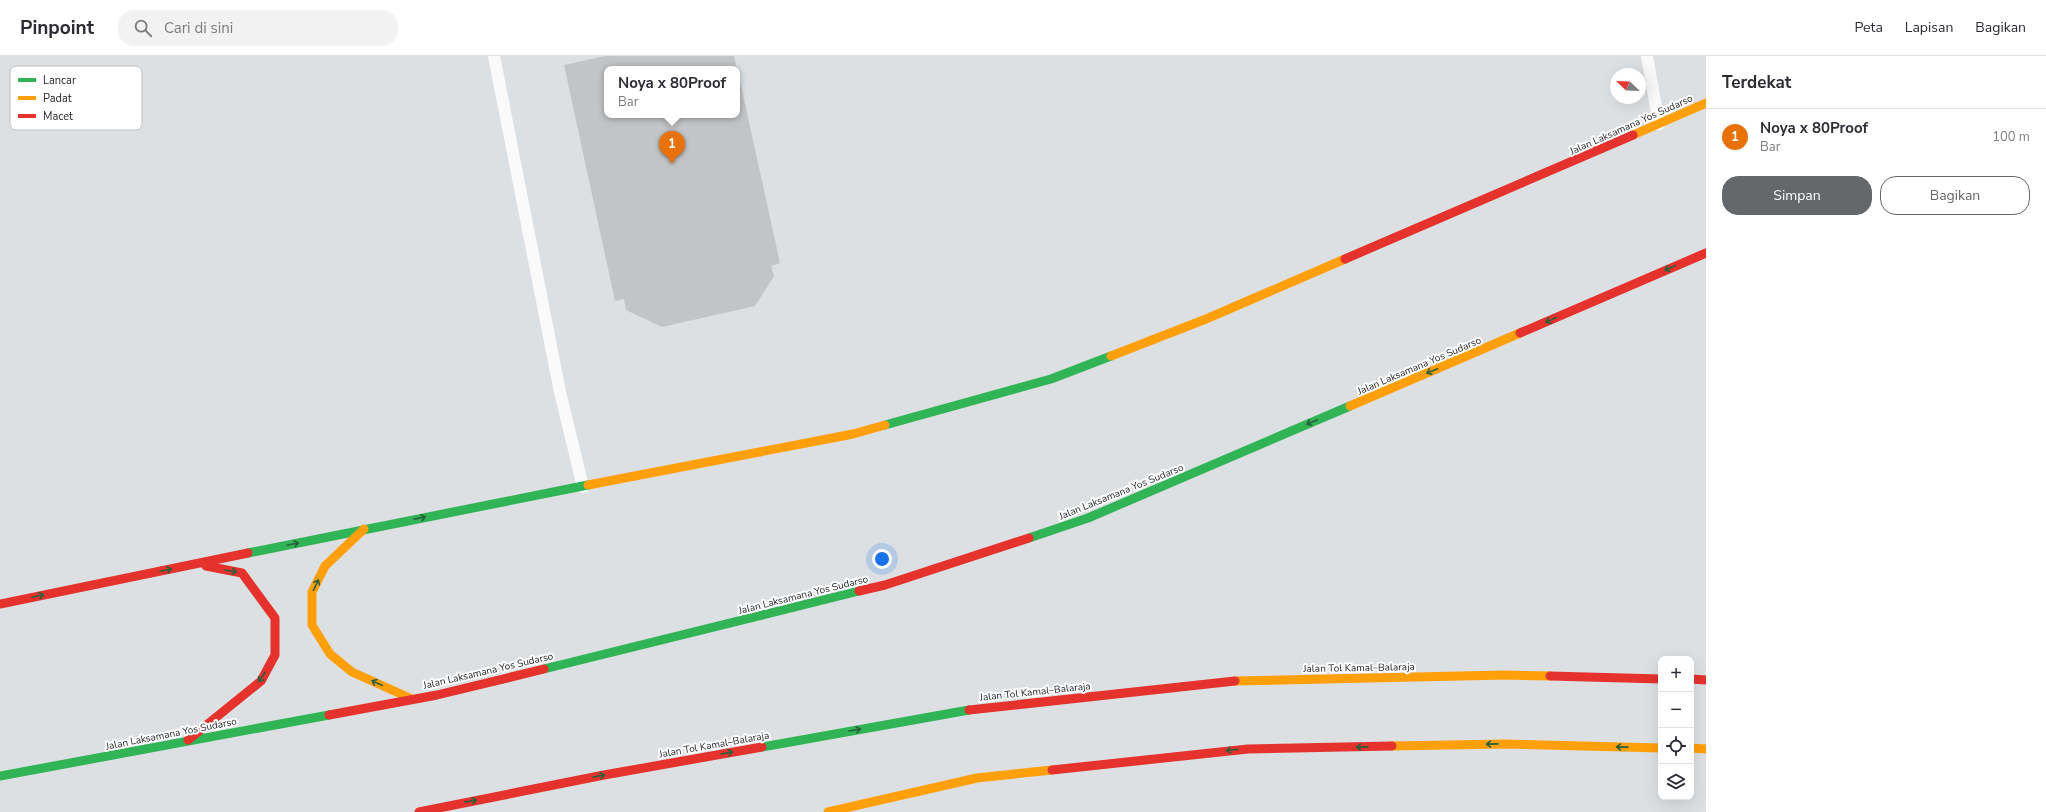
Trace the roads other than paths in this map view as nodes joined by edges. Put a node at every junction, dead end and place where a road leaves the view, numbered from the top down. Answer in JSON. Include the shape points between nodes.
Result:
{"nodes":[{"id":1,"x":494,"y":56,"type":"edge"},
{"id":2,"x":1647,"y":56,"type":"edge"},
{"id":3,"x":1706,"y":103,"type":"edge"},
{"id":4,"x":1659,"y":124,"type":"junction"},
{"id":5,"x":1706,"y":253,"type":"edge"},
{"id":6,"x":582,"y":487,"type":"junction"},
{"id":7,"x":364,"y":529,"type":"junction"},
{"id":8,"x":193,"y":564,"type":"junction"},
{"id":9,"x":0,"y":604,"type":"edge"},
{"id":10,"x":1658,"y":679,"type":"edge"},
{"id":11,"x":1694,"y":679,"type":"edge"},
{"id":12,"x":1706,"y":680,"type":"edge"},
{"id":13,"x":412,"y":699,"type":"junction"},
{"id":14,"x":186,"y":741,"type":"junction"},
{"id":15,"x":1658,"y":748,"type":"edge"},
{"id":16,"x":1694,"y":748,"type":"edge"},
{"id":17,"x":1706,"y":749,"type":"edge"},
{"id":18,"x":0,"y":776,"type":"edge"},
{"id":19,"x":420,"y":812,"type":"edge"},
{"id":20,"x":828,"y":812,"type":"edge"}],
"edges":[{"from":1,"to":6,"type":"lane","via":[[560,392]]},
{"from":2,"to":4,"type":"lane"},
{"from":3,"to":4,"type":"main road","name":"Jalan Laksamana Yos Sudarso"},
{"from":4,"to":6,"type":"main road","name":"Jalan Laksamana Yos Sudarso","via":[[1206,319],[1051,379],[853,434]]},
{"from":5,"to":13,"type":"main road","name":"Jalan Laksamana Yos Sudarso","one_way":true,"via":[[1088,518],[885,585]]},
{"from":7,"to":6,"type":"main road","name":"Jalan Laksamana Yos Sudarso","one_way":true},
{"from":8,"to":7,"type":"main road","name":"Jalan Laksamana Yos Sudarso","one_way":true},
{"from":13,"to":7,"type":"main road","one_way":true,"via":[[352,672],[330,654],[312,625],[312,592],[325,566]]},
{"from":9,"to":8,"type":"main road","name":"Jalan Laksamana Yos Sudarso","one_way":true},
{"from":8,"to":14,"type":"main road","one_way":true,"via":[[242,572],[275,618],[275,655],[261,682]]},
{"from":19,"to":10,"type":"main road","name":"Jalan Tol Kamal–Balaraja","one_way":true,"via":[[604,775],[968,710],[1244,680],[1505,675]]},
{"from":11,"to":12,"type":"main road"},
{"from":13,"to":14,"type":"main road","name":"Jalan Laksamana Yos Sudarso"},
{"from":14,"to":18,"type":"main road","name":"Jalan Laksamana Yos Sudarso"},
{"from":15,"to":20,"type":"main road","one_way":true,"via":[[1504,744],[1248,748],[977,778]]},
{"from":16,"to":17,"type":"main road"}]}
